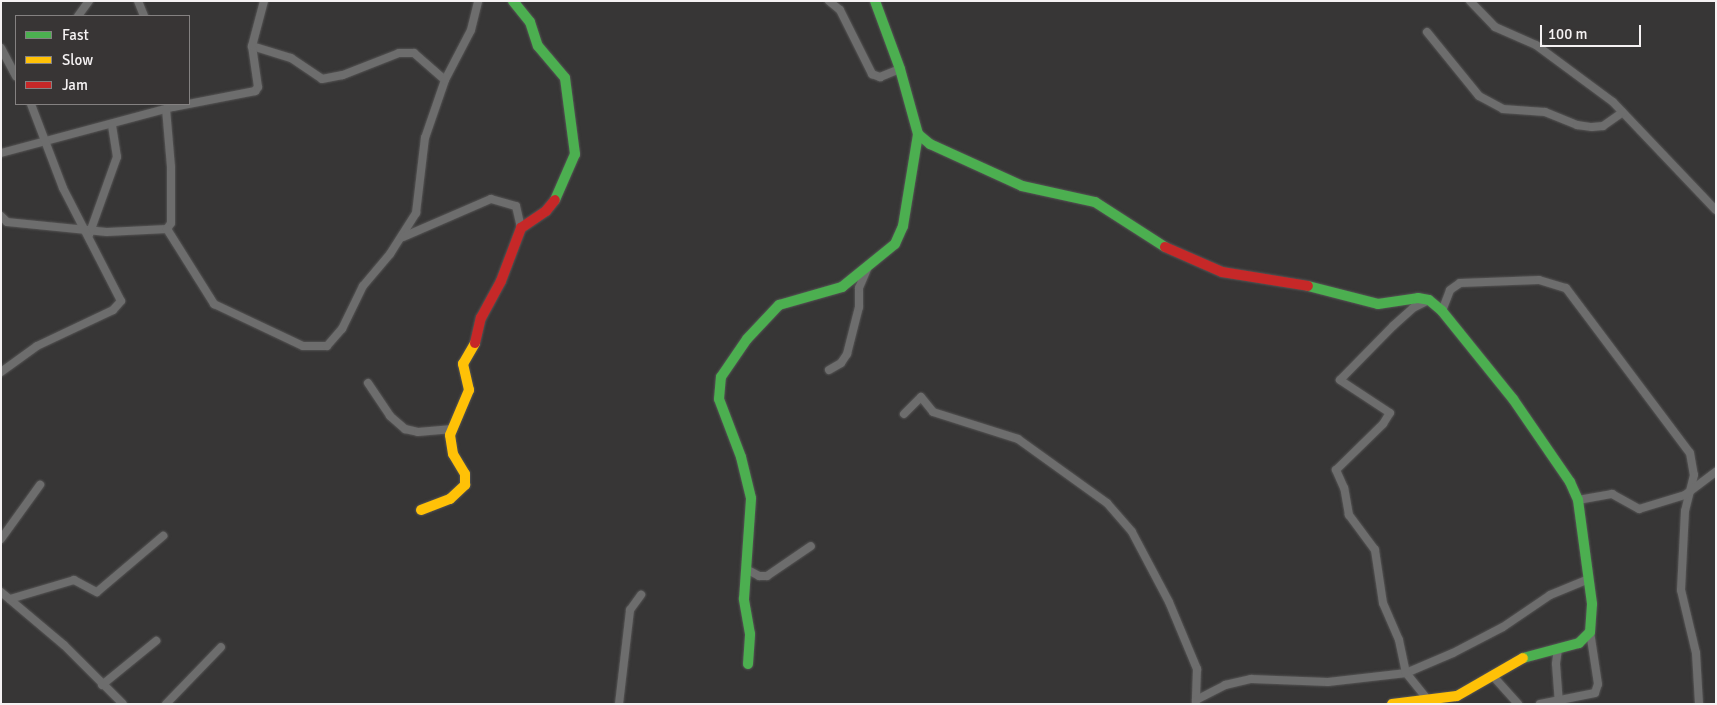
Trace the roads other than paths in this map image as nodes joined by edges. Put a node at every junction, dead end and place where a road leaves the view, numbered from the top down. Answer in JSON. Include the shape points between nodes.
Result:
{"nodes":[{"id":1,"x":89,"y":1,"type":"edge"},
{"id":2,"x":138,"y":1,"type":"edge"},
{"id":3,"x":264,"y":1,"type":"edge"},
{"id":4,"x":478,"y":1,"type":"edge"},
{"id":5,"x":513,"y":1,"type":"edge"},
{"id":6,"x":829,"y":1,"type":"edge"},
{"id":7,"x":875,"y":1,"type":"edge"},
{"id":8,"x":1470,"y":1,"type":"edge"},
{"id":9,"x":79,"y":15,"type":"edge"},
{"id":10,"x":144,"y":15,"type":"edge"},
{"id":11,"x":1427,"y":32,"type":"dead end"},
{"id":12,"x":252,"y":46,"type":"junction"},
{"id":13,"x":1,"y":48,"type":"edge"},
{"id":14,"x":900,"y":69,"type":"junction"},
{"id":15,"x":15,"y":74,"type":"edge"},
{"id":16,"x":445,"y":80,"type":"junction"},
{"id":17,"x":190,"y":103,"type":"edge"},
{"id":18,"x":31,"y":105,"type":"edge"},
{"id":19,"x":168,"y":107,"type":"edge"},
{"id":20,"x":1623,"y":112,"type":"junction"},
{"id":21,"x":112,"y":124,"type":"junction"},
{"id":22,"x":918,"y":134,"type":"junction"},
{"id":23,"x":46,"y":140,"type":"junction"},
{"id":24,"x":1,"y":153,"type":"edge"},
{"id":25,"x":1716,"y":210,"type":"edge"},
{"id":26,"x":1,"y":216,"type":"edge"},
{"id":27,"x":521,"y":228,"type":"junction"},
{"id":28,"x":167,"y":229,"type":"junction"},
{"id":29,"x":88,"y":233,"type":"junction"},
{"id":30,"x":403,"y":236,"type":"junction"},
{"id":31,"x":867,"y":269,"type":"junction"},
{"id":32,"x":1429,"y":300,"type":"junction"},
{"id":33,"x":1442,"y":311,"type":"junction"},
{"id":34,"x":829,"y":370,"type":"dead end"},
{"id":35,"x":1,"y":372,"type":"edge"},
{"id":36,"x":368,"y":383,"type":"dead end"},
{"id":37,"x":904,"y":414,"type":"dead end"},
{"id":38,"x":450,"y":429,"type":"junction"},
{"id":39,"x":1716,"y":472,"type":"edge"},
{"id":40,"x":40,"y":485,"type":"dead end"},
{"id":41,"x":1688,"y":493,"type":"junction"},
{"id":42,"x":1578,"y":500,"type":"junction"},
{"id":43,"x":421,"y":510,"type":"dead end"},
{"id":44,"x":163,"y":536,"type":"dead end"},
{"id":45,"x":1,"y":539,"type":"edge"},
{"id":46,"x":811,"y":546,"type":"dead end"},
{"id":47,"x":746,"y":569,"type":"junction"},
{"id":48,"x":1589,"y":579,"type":"junction"},
{"id":49,"x":1,"y":592,"type":"edge"},
{"id":50,"x":641,"y":595,"type":"dead end"},
{"id":51,"x":10,"y":599,"type":"junction"},
{"id":52,"x":1590,"y":632,"type":"junction"},
{"id":53,"x":156,"y":641,"type":"dead end"},
{"id":54,"x":221,"y":647,"type":"dead end"},
{"id":55,"x":1558,"y":649,"type":"junction"},
{"id":56,"x":748,"y":664,"type":"dead end"},
{"id":57,"x":1406,"y":673,"type":"junction"},
{"id":58,"x":1492,"y":675,"type":"junction"},
{"id":59,"x":102,"y":685,"type":"junction"},
{"id":60,"x":1591,"y":696,"type":"junction"},
{"id":61,"x":1428,"y":700,"type":"junction"},
{"id":62,"x":1196,"y":702,"type":"edge"},
{"id":63,"x":1559,"y":702,"type":"edge"},
{"id":64,"x":122,"y":704,"type":"edge"},
{"id":65,"x":166,"y":704,"type":"edge"},
{"id":66,"x":619,"y":704,"type":"edge"},
{"id":67,"x":1392,"y":704,"type":"edge"},
{"id":68,"x":1518,"y":704,"type":"edge"},
{"id":69,"x":1540,"y":704,"type":"edge"},
{"id":70,"x":1594,"y":704,"type":"edge"},
{"id":71,"x":1699,"y":704,"type":"edge"}],
"edges":[{"from":1,"to":9,"type":"street"},
{"from":2,"to":10,"type":"street"},
{"from":3,"to":12,"type":"street"},
{"from":4,"to":16,"type":"street","via":[[471,30]]},
{"from":5,"to":27,"type":"street","via":[[530,22],[538,46],[565,78],[575,154],[557,198],[546,211]]},
{"from":6,"to":14,"type":"street","via":[[840,10],[872,74],[880,77]]},
{"from":7,"to":14,"type":"street"},
{"from":8,"to":20,"type":"street","via":[[1494,27],[1536,45]]},
{"from":11,"to":20,"type":"street","via":[[1479,96],[1503,109],[1545,112],[1577,125],[1592,127],[1603,126]]},
{"from":12,"to":16,"type":"street","via":[[297,61],[322,79],[399,53],[414,53]]},
{"from":12,"to":17,"type":"street","via":[[257,90]]},
{"from":13,"to":15,"type":"street"},
{"from":14,"to":22,"type":"street"},
{"from":16,"to":30,"type":"street","via":[[425,138],[418,205]]},
{"from":18,"to":23,"type":"street"},
{"from":19,"to":21,"type":"street"},
{"from":19,"to":28,"type":"street","via":[[171,223]]},
{"from":20,"to":25,"type":"street"},
{"from":21,"to":23,"type":"street"},
{"from":21,"to":29,"type":"street","via":[[117,157]]},
{"from":22,"to":31,"type":"street","via":[[899,236]]},
{"from":22,"to":32,"type":"street","via":[[930,144],[1022,186],[1095,202],[1173,253],[1222,272],[1284,280],[1378,304],[1418,298]]},
{"from":23,"to":24,"type":"street"},
{"from":23,"to":29,"type":"street","via":[[63,188]]},
{"from":26,"to":29,"type":"street","via":[[7,222]]},
{"from":27,"to":30,"type":"street","via":[[516,206],[491,199]]},
{"from":27,"to":38,"type":"street","via":[[501,281],[481,318],[475,344],[463,364],[469,390]]},
{"from":28,"to":29,"type":"street"},
{"from":28,"to":30,"type":"street","via":[[214,304],[288,340],[320,348],[338,336],[363,286]]},
{"from":29,"to":35,"type":"street","via":[[120,304],[37,346]]},
{"from":31,"to":34,"type":"street","via":[[859,288],[847,354],[841,363]]},
{"from":31,"to":47,"type":"street","via":[[842,287],[791,300],[775,309],[747,339],[721,377],[719,399],[749,483]]},
{"from":32,"to":33,"type":"street"},
{"from":32,"to":57,"type":"street","via":[[1413,308],[1340,380],[1390,413],[1384,424],[1336,470],[1344,488],[1349,515],[1375,550],[1383,604],[1398,640]]},
{"from":33,"to":41,"type":"street","via":[[1450,290],[1460,283],[1539,280],[1566,288],[1690,453],[1694,475]]},
{"from":33,"to":42,"type":"street","via":[[1522,411],[1570,482]]},
{"from":36,"to":38,"type":"street","via":[[390,416],[405,428],[418,432]]},
{"from":37,"to":62,"type":"street","via":[[921,397],[933,412],[1018,439],[1107,503],[1132,532],[1169,602],[1197,669]]},
{"from":38,"to":43,"type":"street","via":[[453,454],[465,474],[465,485],[450,499]]},
{"from":39,"to":41,"type":"street"},
{"from":40,"to":45,"type":"street"},
{"from":41,"to":42,"type":"street","via":[[1639,509],[1612,494]]},
{"from":41,"to":71,"type":"street","via":[[1681,590],[1696,653]]},
{"from":42,"to":48,"type":"street"},
{"from":44,"to":51,"type":"street","via":[[97,592],[74,580]]},
{"from":46,"to":47,"type":"street","via":[[767,576],[759,576]]},
{"from":47,"to":56,"type":"street","via":[[744,599],[751,647]]},
{"from":48,"to":52,"type":"street","via":[[1593,619]]},
{"from":48,"to":57,"type":"street","via":[[1545,598],[1503,627],[1454,654]]},
{"from":49,"to":51,"type":"street"},
{"from":50,"to":66,"type":"street","via":[[630,610]]},
{"from":51,"to":59,"type":"street","via":[[64,645]]},
{"from":52,"to":55,"type":"street","via":[[1579,643]]},
{"from":52,"to":60,"type":"street","via":[[1598,684]]},
{"from":53,"to":59,"type":"street"},
{"from":54,"to":65,"type":"street"},
{"from":55,"to":58,"type":"street","via":[[1522,658]]},
{"from":55,"to":63,"type":"street"},
{"from":57,"to":61,"type":"street"},
{"from":57,"to":62,"type":"street","via":[[1328,682],[1251,679],[1225,685]]},
{"from":58,"to":61,"type":"street","via":[[1457,696]]},
{"from":58,"to":68,"type":"street"},
{"from":59,"to":64,"type":"street"},
{"from":60,"to":63,"type":"street"},
{"from":60,"to":70,"type":"street"},
{"from":61,"to":67,"type":"street"},
{"from":63,"to":69,"type":"street"}]}
